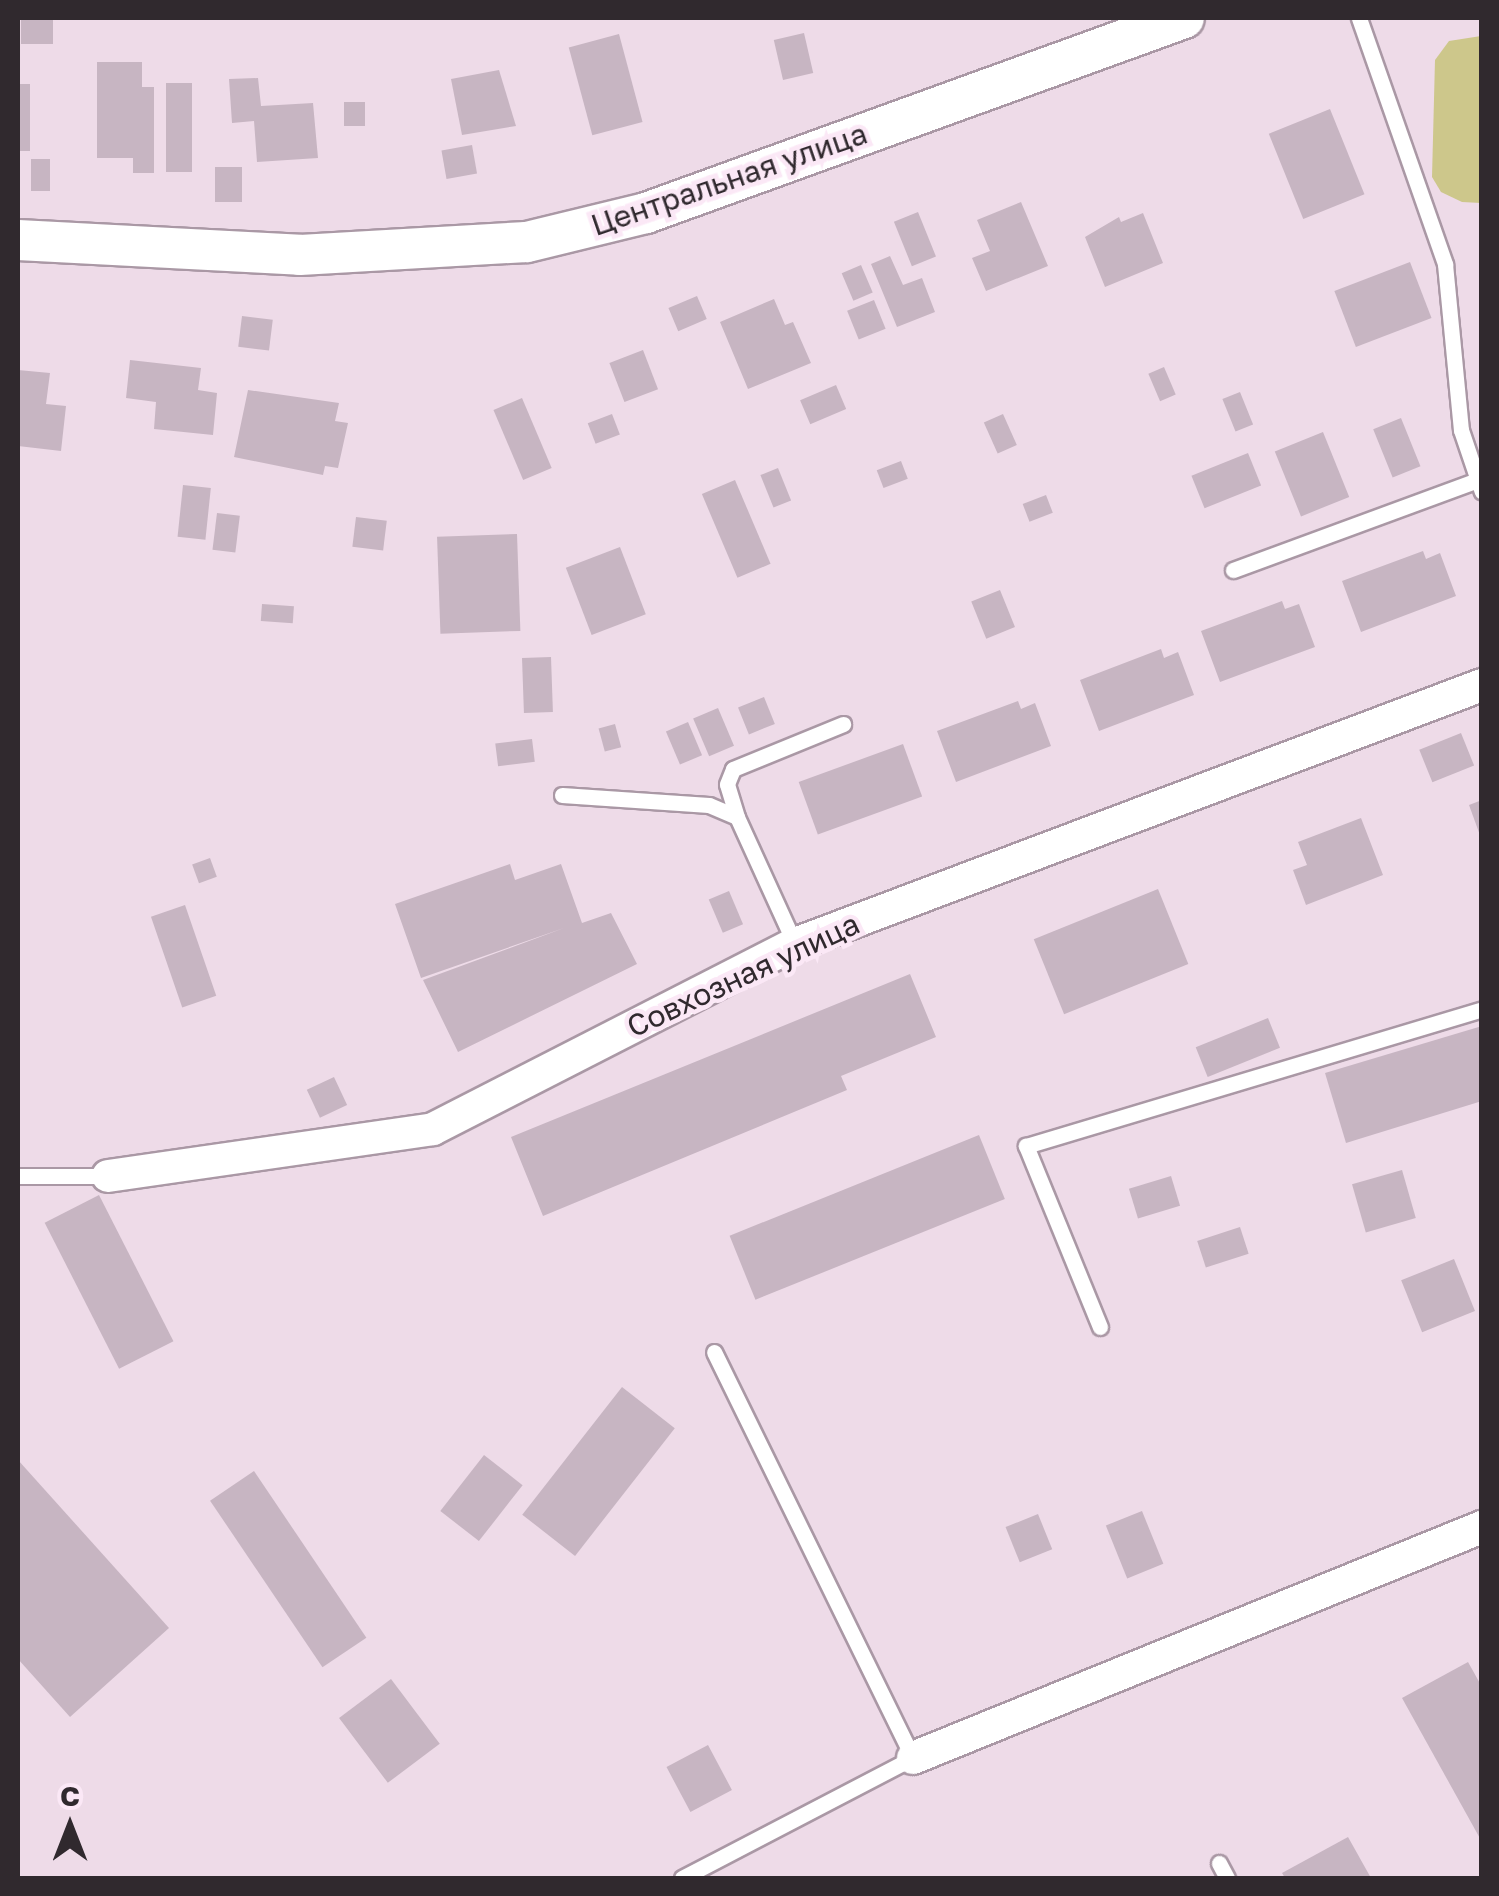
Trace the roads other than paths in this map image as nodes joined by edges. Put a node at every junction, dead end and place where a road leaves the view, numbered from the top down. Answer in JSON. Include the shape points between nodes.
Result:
{"nodes":[{"id":1,"x":1184,"y":18,"type":"edge"},
{"id":2,"x":1359,"y":18,"type":"edge"},
{"id":3,"x":18,"y":240,"type":"edge"},
{"id":4,"x":1479,"y":486,"type":"edge"},
{"id":5,"x":1233,"y":570,"type":"dead end"},
{"id":6,"x":1482,"y":685,"type":"edge"},
{"id":7,"x":843,"y":724,"type":"dead end"},
{"id":8,"x":562,"y":795,"type":"dead end"},
{"id":9,"x":737,"y":817,"type":"junction"},
{"id":10,"x":795,"y":944,"type":"junction"},
{"id":11,"x":1482,"y":1009,"type":"edge"},
{"id":12,"x":18,"y":1176,"type":"edge"},
{"id":13,"x":108,"y":1176,"type":"joint"},
{"id":14,"x":1100,"y":1327,"type":"dead end"},
{"id":15,"x":714,"y":1352,"type":"dead end"},
{"id":16,"x":1482,"y":1527,"type":"edge"},
{"id":17,"x":913,"y":1758,"type":"junction"},
{"id":18,"x":1219,"y":1863,"type":"dead end"},
{"id":19,"x":682,"y":1878,"type":"edge"},
{"id":20,"x":1228,"y":1878,"type":"edge"}],
"edges":[{"from":1,"to":3,"type":"street","name":"Центральная улица","via":[[646,214],[527,242],[300,255]]},
{"from":2,"to":4,"type":"lane","via":[[1445,264],[1461,430]]},
{"from":4,"to":5,"type":"lane"},
{"from":6,"to":10,"type":"street","name":"Совхозная улица"},
{"from":7,"to":9,"type":"lane","via":[[733,769],[727,784]]},
{"from":8,"to":9,"type":"lane","via":[[709,805]]},
{"from":9,"to":10,"type":"lane"},
{"from":10,"to":13,"type":"street","name":"Совхозная улица","via":[[433,1128]]},
{"from":11,"to":14,"type":"lane","via":[[1026,1146]]},
{"from":12,"to":13,"type":"lane"},
{"from":15,"to":17,"type":"lane"},
{"from":16,"to":17,"type":"street"},
{"from":17,"to":19,"type":"lane"},
{"from":18,"to":20,"type":"lane"}]}
